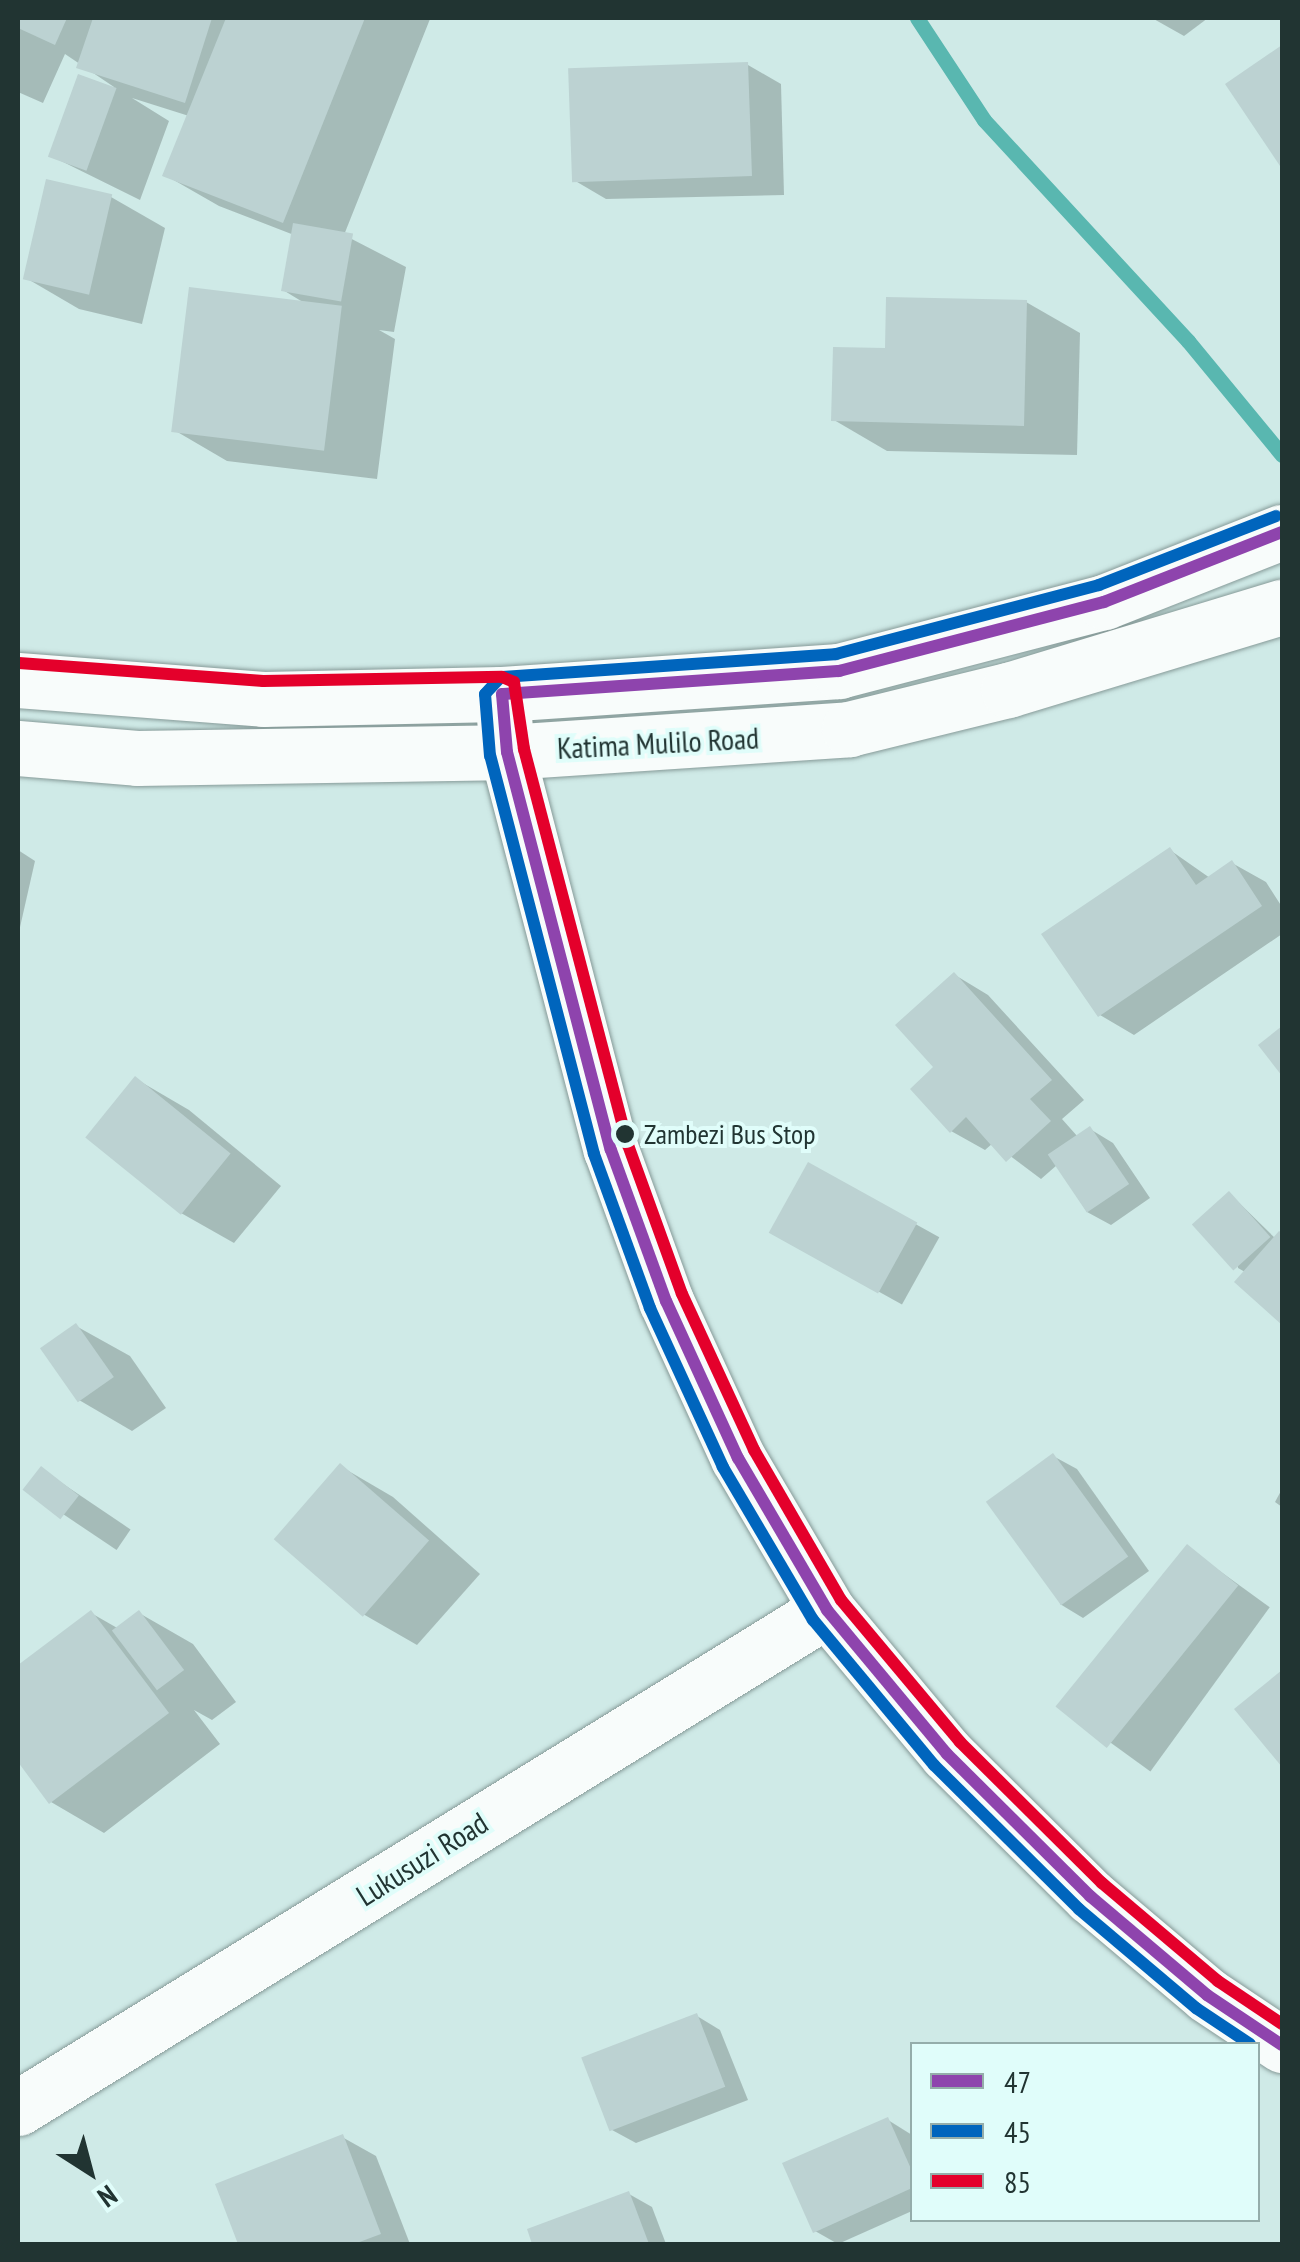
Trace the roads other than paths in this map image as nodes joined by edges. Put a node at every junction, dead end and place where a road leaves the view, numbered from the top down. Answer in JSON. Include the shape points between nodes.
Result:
{"nodes":[{"id":1,"x":1282,"y":532,"type":"edge"},
{"id":2,"x":1282,"y":607,"type":"edge"},
{"id":3,"x":18,"y":680,"type":"edge"},
{"id":4,"x":502,"y":694,"type":"junction"},
{"id":5,"x":507,"y":752,"type":"junction"},
{"id":6,"x":18,"y":754,"type":"edge"},
{"id":7,"x":827,"y":1610,"type":"junction"},
{"id":8,"x":1282,"y":2045,"type":"edge"},
{"id":9,"x":18,"y":2108,"type":"edge"}],
"edges":[{"from":1,"to":4,"type":"main road","name":"Katima Mulilo Road","via":[[1104,602],[839,671]]},
{"from":2,"to":5,"type":"main road","name":"Katima Mulilo Road","via":[[1008,690],[849,729]]},
{"from":3,"to":4,"type":"main road","name":"Katima Mulilo Road","via":[[263,699]]},
{"from":4,"to":5,"type":"main road"},
{"from":5,"to":6,"type":"main road","name":"Katima Mulilo Road"},
{"from":5,"to":7,"type":"main road","via":[[611,1150],[666,1301],[738,1458]]},
{"from":7,"to":8,"type":"main road","via":[[1029,1841],[1207,1995]]},
{"from":7,"to":9,"type":"main road","name":"Lukusuzi Road"}]}
